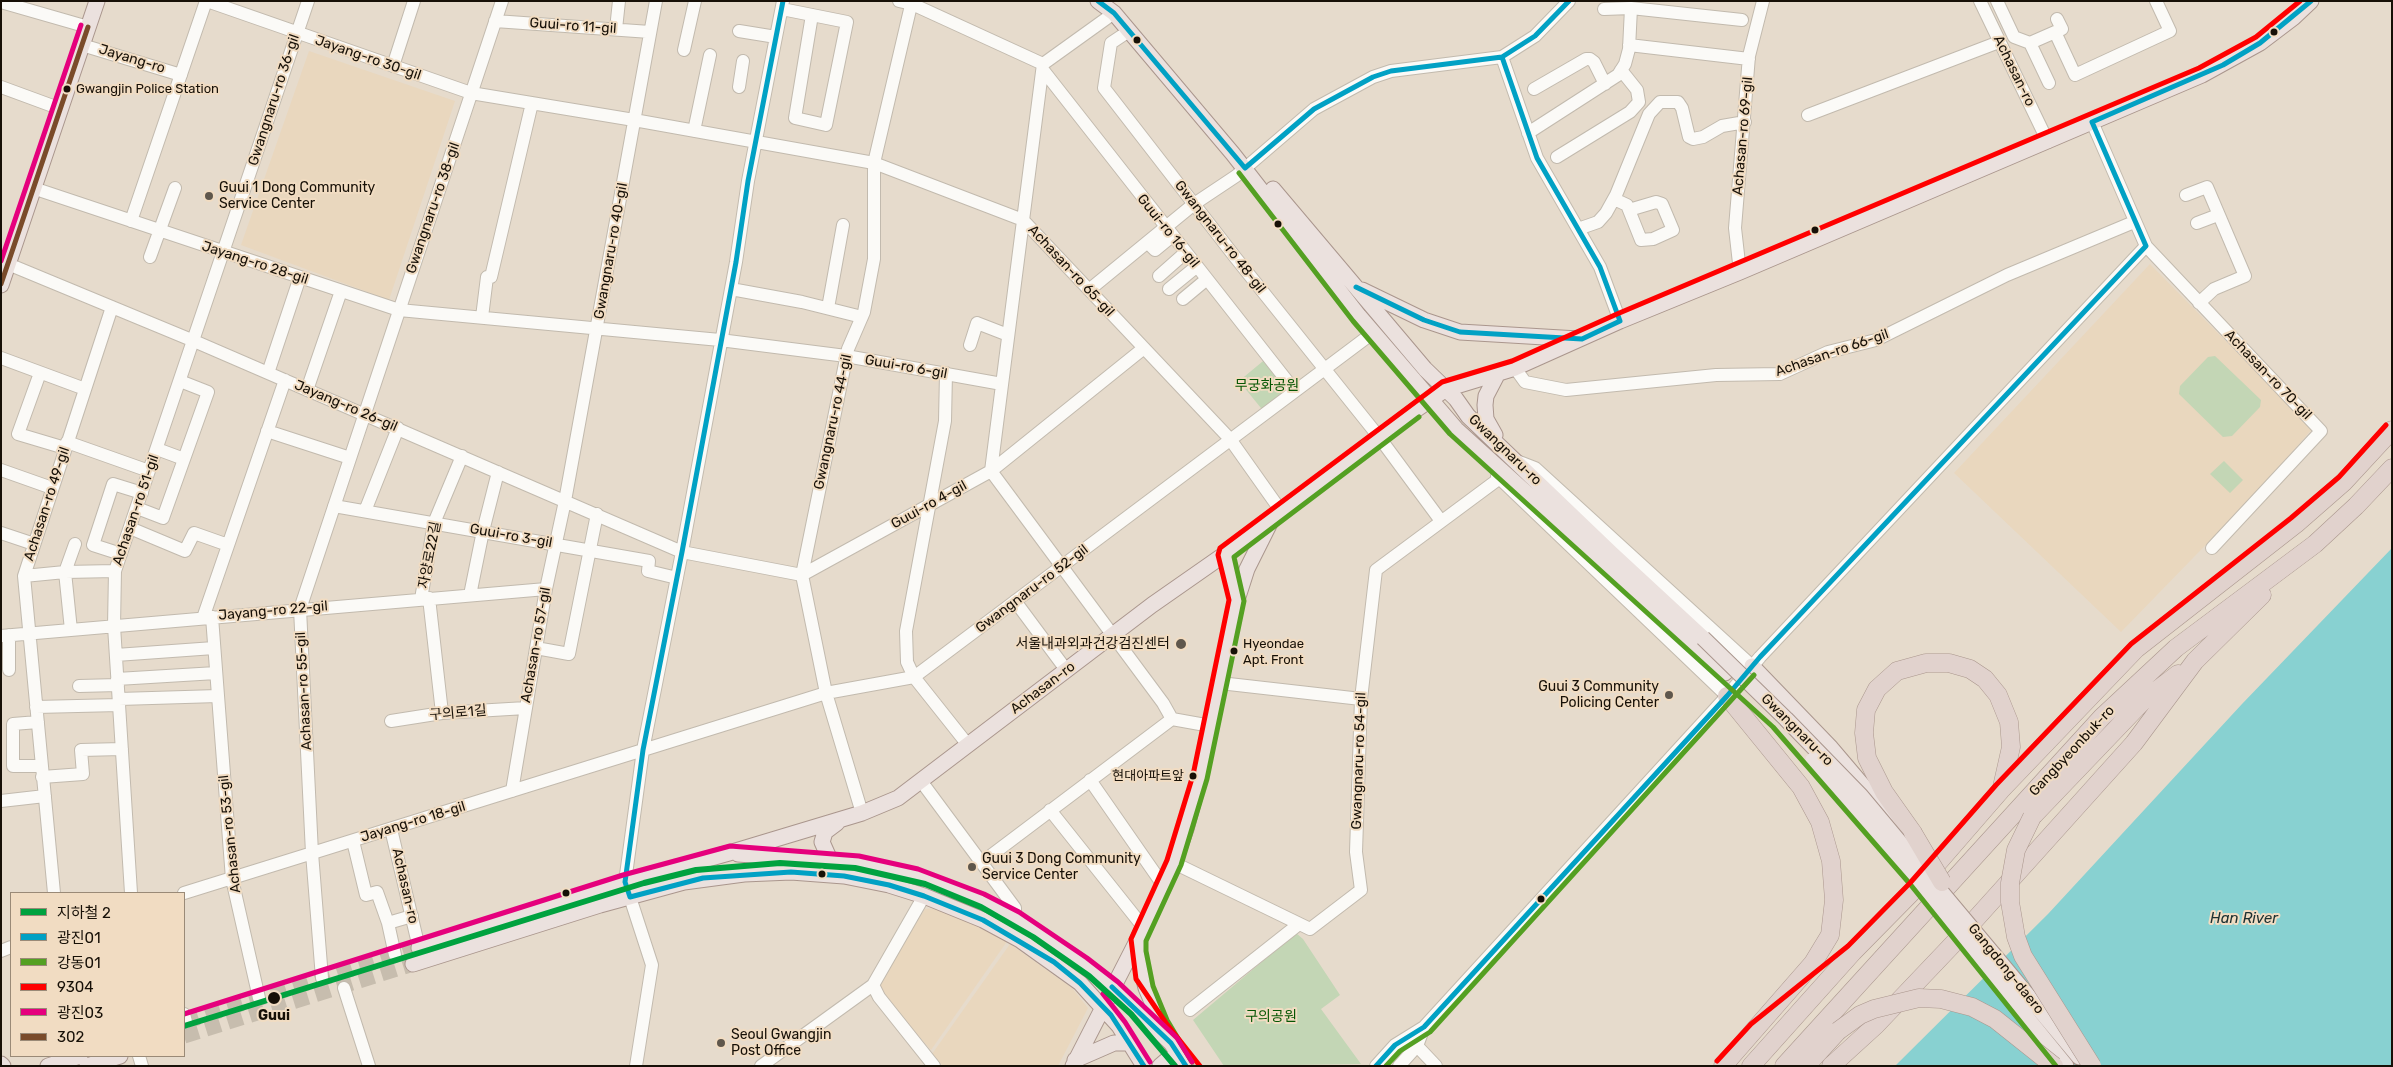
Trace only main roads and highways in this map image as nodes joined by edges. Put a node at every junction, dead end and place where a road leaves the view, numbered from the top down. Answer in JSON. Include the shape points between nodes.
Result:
{"nodes":[{"id":1,"x":97,"y":1,"type":"edge"},
{"id":2,"x":1098,"y":1,"type":"edge"},
{"id":3,"x":2310,"y":1,"type":"edge"},
{"id":4,"x":1113,"y":7,"type":"edge"},
{"id":5,"x":1248,"y":165,"type":"junction"},
{"id":6,"x":7,"y":255,"type":"edge"},
{"id":7,"x":1,"y":285,"type":"edge"},
{"id":8,"x":1356,"y":287,"type":"junction"},
{"id":9,"x":1582,"y":339,"type":"junction"},
{"id":10,"x":1498,"y":373,"type":"junction"},
{"id":11,"x":1453,"y":387,"type":"junction"},
{"id":12,"x":1430,"y":399,"type":"junction"},
{"id":13,"x":2388,"y":434,"type":"edge"},
{"id":14,"x":1502,"y":447,"type":"junction"},
{"id":15,"x":2392,"y":468,"type":"edge"},
{"id":16,"x":1277,"y":515,"type":"junction"},
{"id":17,"x":2315,"y":544,"type":"junction"},
{"id":18,"x":1225,"y":554,"type":"junction"},
{"id":19,"x":1237,"y":600,"type":"junction"},
{"id":20,"x":2195,"y":661,"type":"junction"},
{"id":21,"x":1752,"y":666,"type":"road end"},
{"id":22,"x":1727,"y":696,"type":"road end"},
{"id":23,"x":2001,"y":790,"type":"junction"},
{"id":24,"x":842,"y":819,"type":"junction"},
{"id":25,"x":1912,"y":838,"type":"junction"},
{"id":26,"x":729,"y":853,"type":"junction"},
{"id":27,"x":830,"y":860,"type":"junction"},
{"id":28,"x":1921,"y":875,"type":"junction"},
{"id":29,"x":684,"y":882,"type":"junction"},
{"id":30,"x":1942,"y":882,"type":"joint"},
{"id":31,"x":1960,"y":911,"type":"junction"},
{"id":32,"x":1141,"y":934,"type":"junction"},
{"id":33,"x":430,"y":949,"type":"junction"},
{"id":34,"x":1854,"y":952,"type":"junction"},
{"id":35,"x":413,"y":964,"type":"tunnel mouth"},
{"id":36,"x":1113,"y":988,"type":"junction"},
{"id":37,"x":1103,"y":1006,"type":"junction"},
{"id":38,"x":1147,"y":1021,"type":"junction"},
{"id":39,"x":1756,"y":1029,"type":"junction"},
{"id":40,"x":1128,"y":1039,"type":"junction"},
{"id":41,"x":1171,"y":1043,"type":"junction"},
{"id":42,"x":77,"y":1057,"type":"edge"},
{"id":43,"x":117,"y":1057,"type":"edge"},
{"id":44,"x":1074,"y":1063,"type":"edge"},
{"id":45,"x":48,"y":1066,"type":"edge"},
{"id":46,"x":88,"y":1066,"type":"edge"},
{"id":47,"x":1144,"y":1066,"type":"edge"},
{"id":48,"x":1160,"y":1066,"type":"edge"},
{"id":49,"x":1185,"y":1066,"type":"edge"},
{"id":50,"x":1723,"y":1066,"type":"edge"},
{"id":51,"x":1750,"y":1066,"type":"edge"},
{"id":52,"x":1784,"y":1066,"type":"edge"},
{"id":53,"x":1806,"y":1066,"type":"edge"},
{"id":54,"x":1831,"y":1066,"type":"edge"},
{"id":55,"x":2054,"y":1066,"type":"edge"},
{"id":56,"x":2066,"y":1066,"type":"edge"},
{"id":57,"x":2087,"y":1066,"type":"edge"},
{"id":58,"x":2092,"y":1066,"type":"edge"}],
"edges":[{"from":1,"to":6,"type":"main road","name":"Jayang-ro"},
{"from":2,"to":4,"type":"main road","name":"Gwangnaru-ro"},
{"from":3,"to":9,"type":"main road","via":[[2260,43],[2223,65]]},
{"from":4,"to":5,"type":"main road","name":"Gwangnaru-ro","via":[[1129,31]]},
{"from":4,"to":5,"type":"main road","name":"Gwangnaru-ro","via":[[1136,24]]},
{"from":5,"to":8,"type":"main road","name":"Gwangnaru-ro"},
{"from":5,"to":12,"type":"main road","name":"Gwangnaru-ro","via":[[1374,332]]},
{"from":6,"to":7,"type":"main road","name":"Jayang-ro"},
{"from":8,"to":9,"type":"main road","via":[[1424,320],[1460,332]]},
{"from":8,"to":11,"type":"main road","name":"Gwangnaru-ro","via":[[1425,369]]},
{"from":9,"to":10,"type":"main road"},
{"from":10,"to":11,"type":"main road"},
{"from":10,"to":14,"type":"main road","via":[[1485,405],[1486,419]]},
{"from":11,"to":12,"type":"main road","name":"Achasan-ro"},
{"from":11,"to":14,"type":"main road","name":"Gwangnaru-ro","via":[[1468,416]]},
{"from":12,"to":16,"type":"main road","name":"Achasan-ro"},
{"from":12,"to":28,"type":"main road","name":"Gwangnaru-ro","bridge":true,"via":[[1469,441],[1778,722]]},
{"from":13,"to":23,"type":"highway","name":"Gangbyeonbuk-ro","via":[[2344,482],[2296,524],[2136,649]]},
{"from":14,"to":28,"type":"main road","name":"Gwangnaru-ro","bridge":true,"via":[[1786,719],[1861,796]]},
{"from":15,"to":17,"type":"highway","name":"Gangbyeonbuk-ro"},
{"from":16,"to":18,"type":"main road","name":"Achasan-ro"},
{"from":16,"to":19,"type":"main road","via":[[1247,569]]},
{"from":17,"to":20,"type":"highway"},
{"from":17,"to":52,"type":"highway","name":"Gangbyeonbuk-ro","via":[[2176,648],[2102,717]]},
{"from":18,"to":19,"type":"main road"},
{"from":18,"to":24,"type":"main road","name":"Achasan-ro","via":[[898,798]]},
{"from":19,"to":32,"type":"main road","via":[[1191,812],[1174,863]]},
{"from":20,"to":54,"type":"highway","via":[[2134,743],[2067,818],[1890,1011]]},
{"from":20,"to":58,"type":"highway","bridge":true,"via":[[2144,701],[2032,817],[2016,850],[2010,883],[2016,937],[2023,956]]},
{"from":21,"to":25,"type":"main road"},
{"from":22,"to":39,"type":"highway","via":[[1801,787],[1820,822],[1831,861],[1834,900],[1830,935],[1813,963]]},
{"from":23,"to":25,"type":"highway","via":[[2011,747],[2009,722],[1998,695],[1985,679],[1970,669],[1949,663],[1926,663],[1897,671],[1877,689],[1866,710],[1864,733],[1867,758]]},
{"from":23,"to":34,"type":"highway","name":"Gangbyeonbuk-ro","via":[[1916,888]]},
{"from":24,"to":26,"type":"main road","name":"Achasan-ro"},
{"from":24,"to":27,"type":"main road","via":[[825,832],[822,842]]},
{"from":25,"to":30,"type":"highway","bridge":true},
{"from":26,"to":27,"type":"main road"},
{"from":26,"to":29,"type":"main road","name":"Achasan-ro"},
{"from":26,"to":33,"type":"main road","name":"Achasan-ro","via":[[625,882]]},
{"from":27,"to":36,"type":"main road","via":[[916,876],[981,901],[1060,947]]},
{"from":28,"to":31,"type":"main road","name":"Gangdong-daero","bridge":true},
{"from":28,"to":56,"type":"main road","name":"Gangdong-daero","bridge":true},
{"from":29,"to":33,"type":"main road","name":"Achasan-ro"},
{"from":29,"to":37,"type":"main road","via":[[791,872],[844,876],[889,885],[983,920],[1020,940],[1080,983]]},
{"from":30,"to":31,"type":"main road","bridge":true},
{"from":31,"to":57,"type":"main road","name":"Gangdong-daero","bridge":true},
{"from":32,"to":36,"type":"main road"},
{"from":32,"to":41,"type":"main road","via":[[1139,958],[1146,988]]},
{"from":33,"to":35,"type":"main road","name":"Achasan-ro"},
{"from":34,"to":39,"type":"highway"},
{"from":34,"to":51,"type":"highway","name":"Gangbyeonbuk-ro"},
{"from":36,"to":37,"type":"main road"},
{"from":36,"to":38,"type":"main road"},
{"from":37,"to":40,"type":"main road"},
{"from":37,"to":44,"type":"main road"},
{"from":38,"to":40,"type":"main road","via":[[1137,1017],[1126,1024]]},
{"from":38,"to":41,"type":"main road"},
{"from":39,"to":50,"type":"highway"},
{"from":40,"to":44,"type":"main road","via":[[1114,1042]]},
{"from":40,"to":47,"type":"main road"},
{"from":41,"to":49,"type":"main road"},
{"from":42,"to":45,"type":"main road"},
{"from":43,"to":46,"type":"main road"},
{"from":48,"to":49,"type":"main road","via":[[1175,1059]]},
{"from":53,"to":55,"type":"highway","bridge":true,"via":[[1838,1031],[1860,1015],[1920,998],[1941,999],[1972,1007],[1995,1019]]}]}
